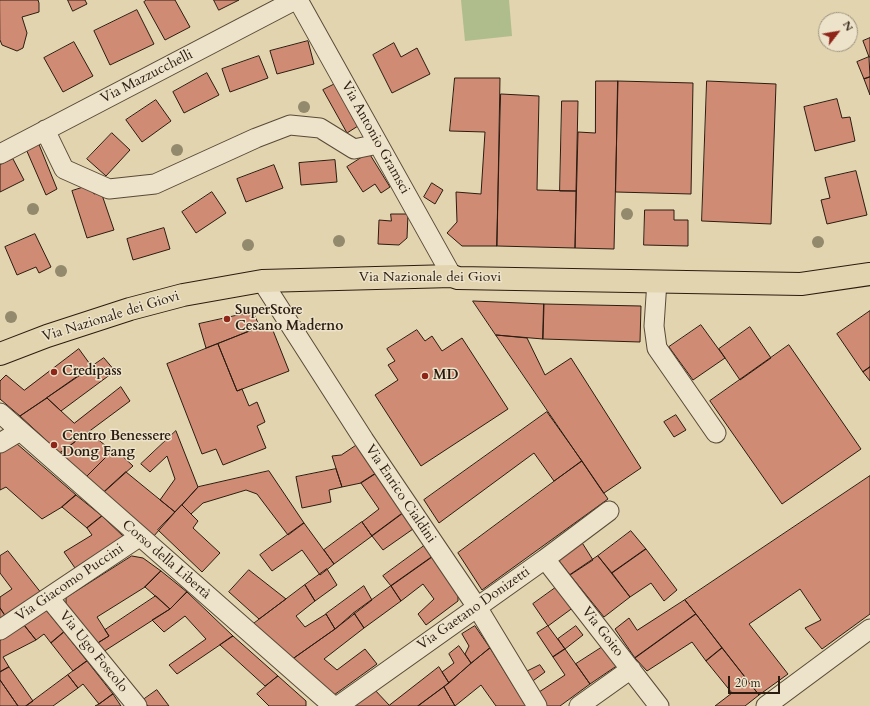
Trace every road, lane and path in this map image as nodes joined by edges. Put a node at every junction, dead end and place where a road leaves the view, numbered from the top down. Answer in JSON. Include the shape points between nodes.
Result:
{"nodes":[{"id":1,"x":296,"y":0,"type":"edge"},
{"id":2,"x":45,"y":130,"type":"junction"},
{"id":3,"x":378,"y":144,"type":"junction"},
{"id":4,"x":0,"y":154,"type":"edge"},
{"id":5,"x":870,"y":274,"type":"edge"},
{"id":6,"x":452,"y":276,"type":"junction"},
{"id":7,"x":262,"y":281,"type":"junction"},
{"id":8,"x":657,"y":281,"type":"junction"},
{"id":9,"x":0,"y":354,"type":"edge"},
{"id":10,"x":0,"y":413,"type":"edge"},
{"id":11,"x":20,"y":431,"type":"junction"},
{"id":12,"x":716,"y":433,"type":"dead end"},
{"id":13,"x":0,"y":444,"type":"edge"},
{"id":14,"x":609,"y":511,"type":"dead end"},
{"id":15,"x":140,"y":536,"type":"junction"},
{"id":16,"x":546,"y":558,"type":"junction"},
{"id":17,"x":49,"y":598,"type":"junction"},
{"id":18,"x":477,"y":607,"type":"junction"},
{"id":19,"x":870,"y":629,"type":"edge"},
{"id":20,"x":0,"y":630,"type":"edge"},
{"id":21,"x":631,"y":669,"type":"junction"},
{"id":22,"x":137,"y":706,"type":"edge"},
{"id":23,"x":333,"y":706,"type":"edge"},
{"id":24,"x":338,"y":706,"type":"edge"},
{"id":25,"x":537,"y":706,"type":"edge"},
{"id":26,"x":579,"y":706,"type":"edge"},
{"id":27,"x":659,"y":706,"type":"edge"},
{"id":28,"x":766,"y":706,"type":"edge"}],
"edges":[{"from":1,"to":2,"type":"street","name":"Via Mazzucchelli"},
{"from":1,"to":3,"type":"street","name":"Via Antonio Gramsci"},
{"from":2,"to":3,"type":"street","via":[[64,169],[109,189],[155,184],[290,125],[320,128],[354,149]]},
{"from":2,"to":4,"type":"street","name":"Via Mazzucchelli"},
{"from":3,"to":6,"type":"street","name":"Via Antonio Gramsci"},
{"from":5,"to":8,"type":"main road","name":"Via Nazionale dei Giovi","via":[[800,284]]},
{"from":6,"to":7,"type":"main road","name":"Via Nazionale dei Giovi"},
{"from":6,"to":8,"type":"main road","name":"Via Nazionale dei Giovi"},
{"from":7,"to":9,"type":"main road","name":"Via Nazionale dei Giovi","via":[[183,295],[130,309]]},
{"from":7,"to":18,"type":"street","name":"Via Enrico Cialdini","via":[[364,440]]},
{"from":8,"to":12,"type":"street","via":[[654,326],[657,348]]},
{"from":10,"to":11,"type":"street","name":"Corso della Libertà"},
{"from":11,"to":13,"type":"street"},
{"from":11,"to":15,"type":"street","name":"Corso della Libertà"},
{"from":14,"to":16,"type":"street","name":"Via Gaetano Donizetti"},
{"from":15,"to":17,"type":"street","name":"Via Giacomo Puccini"},
{"from":15,"to":23,"type":"street","name":"Corso della Libertà"},
{"from":16,"to":18,"type":"street","name":"Via Gaetano Donizetti"},
{"from":16,"to":21,"type":"street","name":"Via Goito"},
{"from":17,"to":20,"type":"street","name":"Via Giacomo Puccini"},
{"from":17,"to":22,"type":"street","name":"Via Ugo Foscolo"},
{"from":18,"to":24,"type":"street","name":"Via Gaetano Donizetti"},
{"from":18,"to":25,"type":"street","name":"Via Enrico Cialdini"},
{"from":19,"to":28,"type":"street"},
{"from":21,"to":26,"type":"street"},
{"from":21,"to":27,"type":"street","name":"Via Goito"}]}
